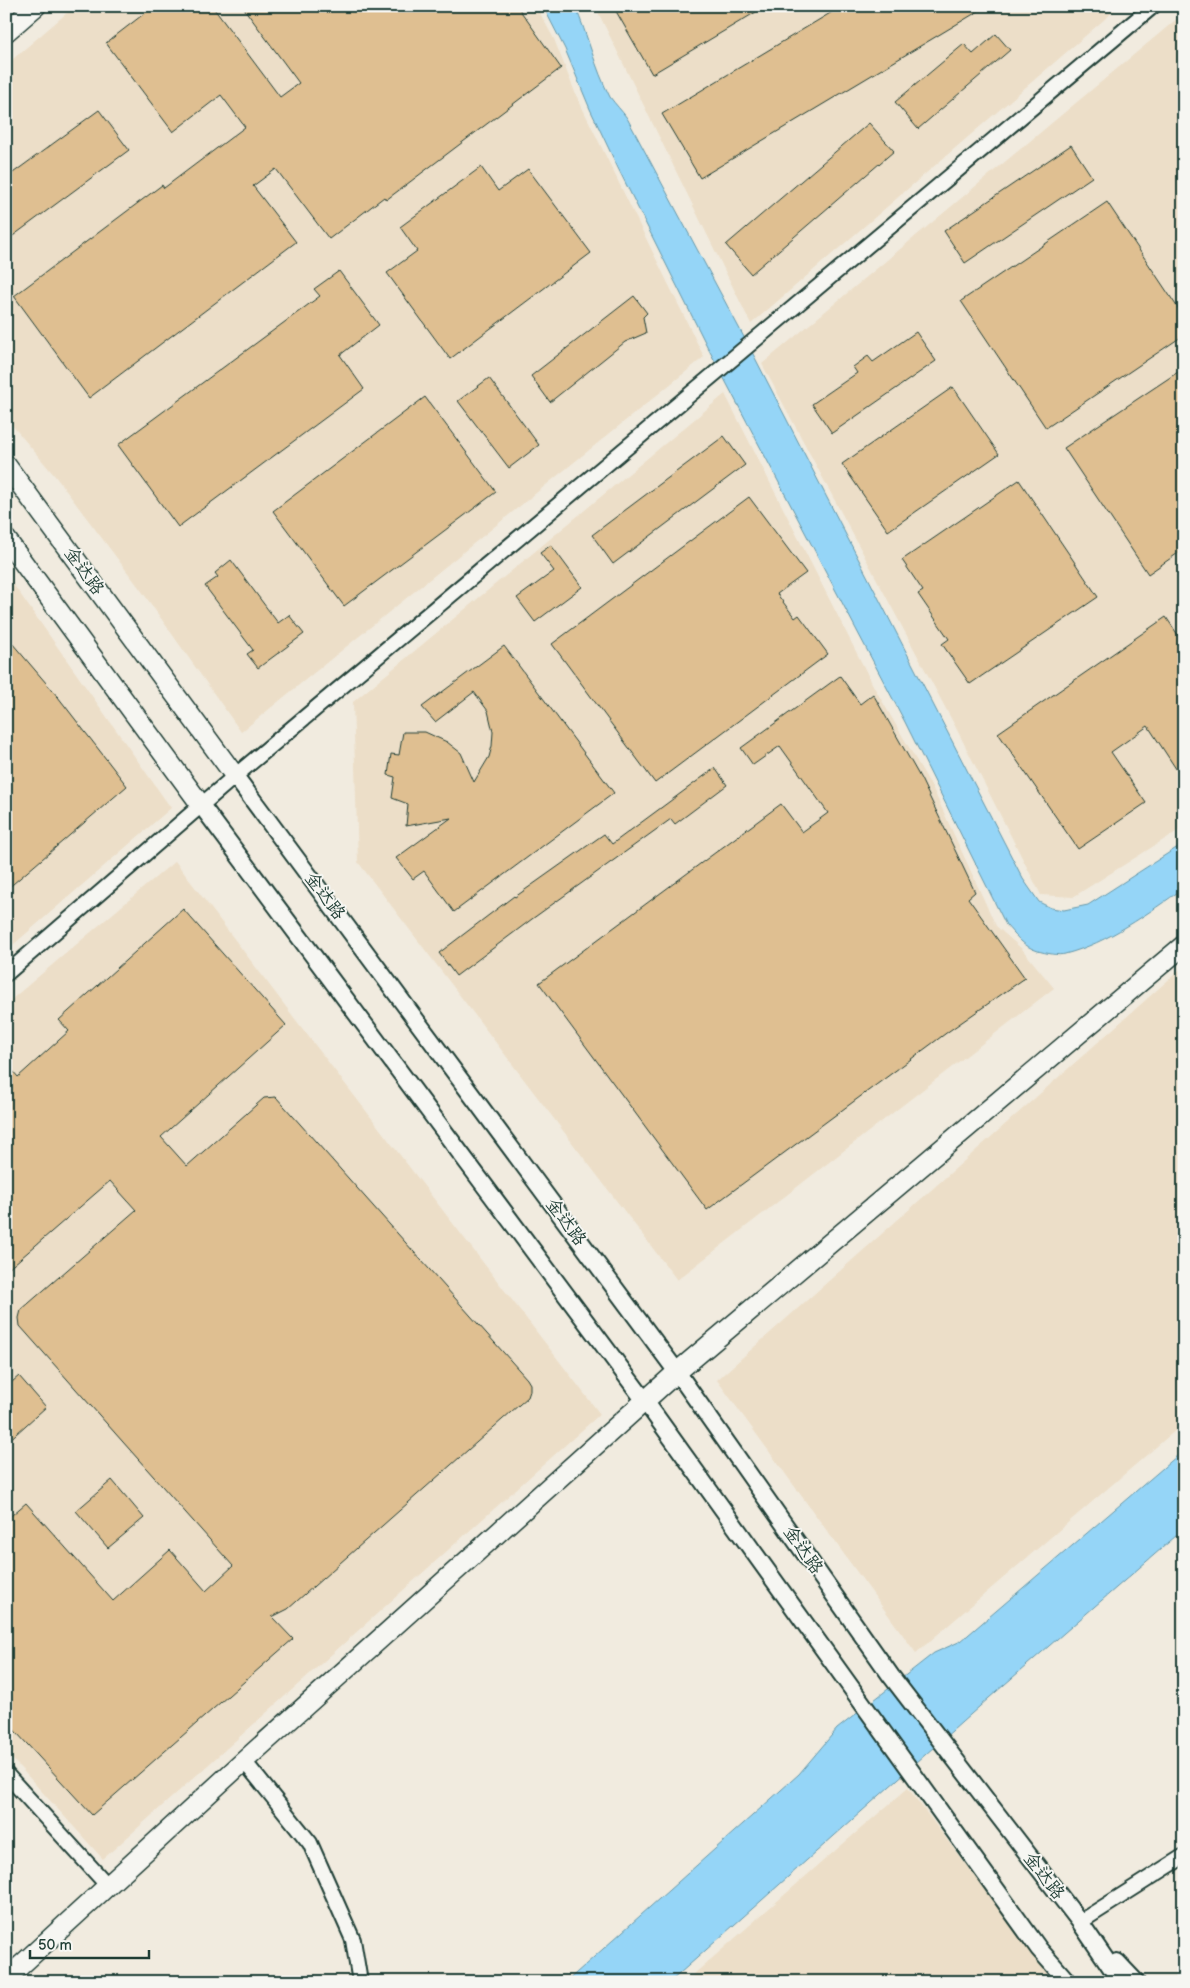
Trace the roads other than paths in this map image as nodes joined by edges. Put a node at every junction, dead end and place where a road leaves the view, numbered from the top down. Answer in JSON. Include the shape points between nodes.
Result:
{"nodes":[{"id":1,"x":36,"y":6,"type":"edge"},
{"id":2,"x":1154,"y":6,"type":"edge"},
{"id":3,"x":6,"y":32,"type":"edge"},
{"id":4,"x":6,"y":465,"type":"edge"},
{"id":5,"x":6,"y":539,"type":"edge"},
{"id":6,"x":235,"y":776,"type":"junction"},
{"id":7,"x":201,"y":805,"type":"junction"},
{"id":8,"x":1184,"y":945,"type":"edge"},
{"id":9,"x":6,"y":974,"type":"edge"},
{"id":10,"x":677,"y":1372,"type":"junction"},
{"id":11,"x":645,"y":1401,"type":"junction"},
{"id":12,"x":244,"y":1760,"type":"junction"},
{"id":13,"x":6,"y":1774,"type":"edge"},
{"id":14,"x":1184,"y":1856,"type":"edge"},
{"id":15,"x":108,"y":1886,"type":"junction"},
{"id":16,"x":1080,"y":1922,"type":"junction"},
{"id":17,"x":6,"y":1979,"type":"edge"},
{"id":18,"x":360,"y":1982,"type":"edge"},
{"id":19,"x":1068,"y":1982,"type":"edge"},
{"id":20,"x":1121,"y":1982,"type":"edge"},
{"id":21,"x":1136,"y":1982,"type":"edge"}],
"edges":[{"from":1,"to":3,"type":"main road"},
{"from":2,"to":6,"type":"street"},
{"from":4,"to":6,"type":"main road","name":"金达路"},
{"from":5,"to":7,"type":"main road"},
{"from":6,"to":7,"type":"street"},
{"from":6,"to":10,"type":"street","name":"金达路"},
{"from":7,"to":9,"type":"street"},
{"from":7,"to":11,"type":"street"},
{"from":8,"to":10,"type":"main road"},
{"from":10,"to":11,"type":"main road"},
{"from":10,"to":16,"type":"street","name":"金达路","via":[[891,1676]]},
{"from":11,"to":12,"type":"main road"},
{"from":11,"to":19,"type":"street","via":[[1039,1949]]},
{"from":12,"to":15,"type":"main road"},
{"from":12,"to":18,"type":"street","via":[[310,1843],[353,1940]]},
{"from":13,"to":15,"type":"street"},
{"from":14,"to":16,"type":"street"},
{"from":15,"to":17,"type":"main road"},
{"from":16,"to":20,"type":"street","name":"金达路"},
{"from":16,"to":21,"type":"street"}]}
